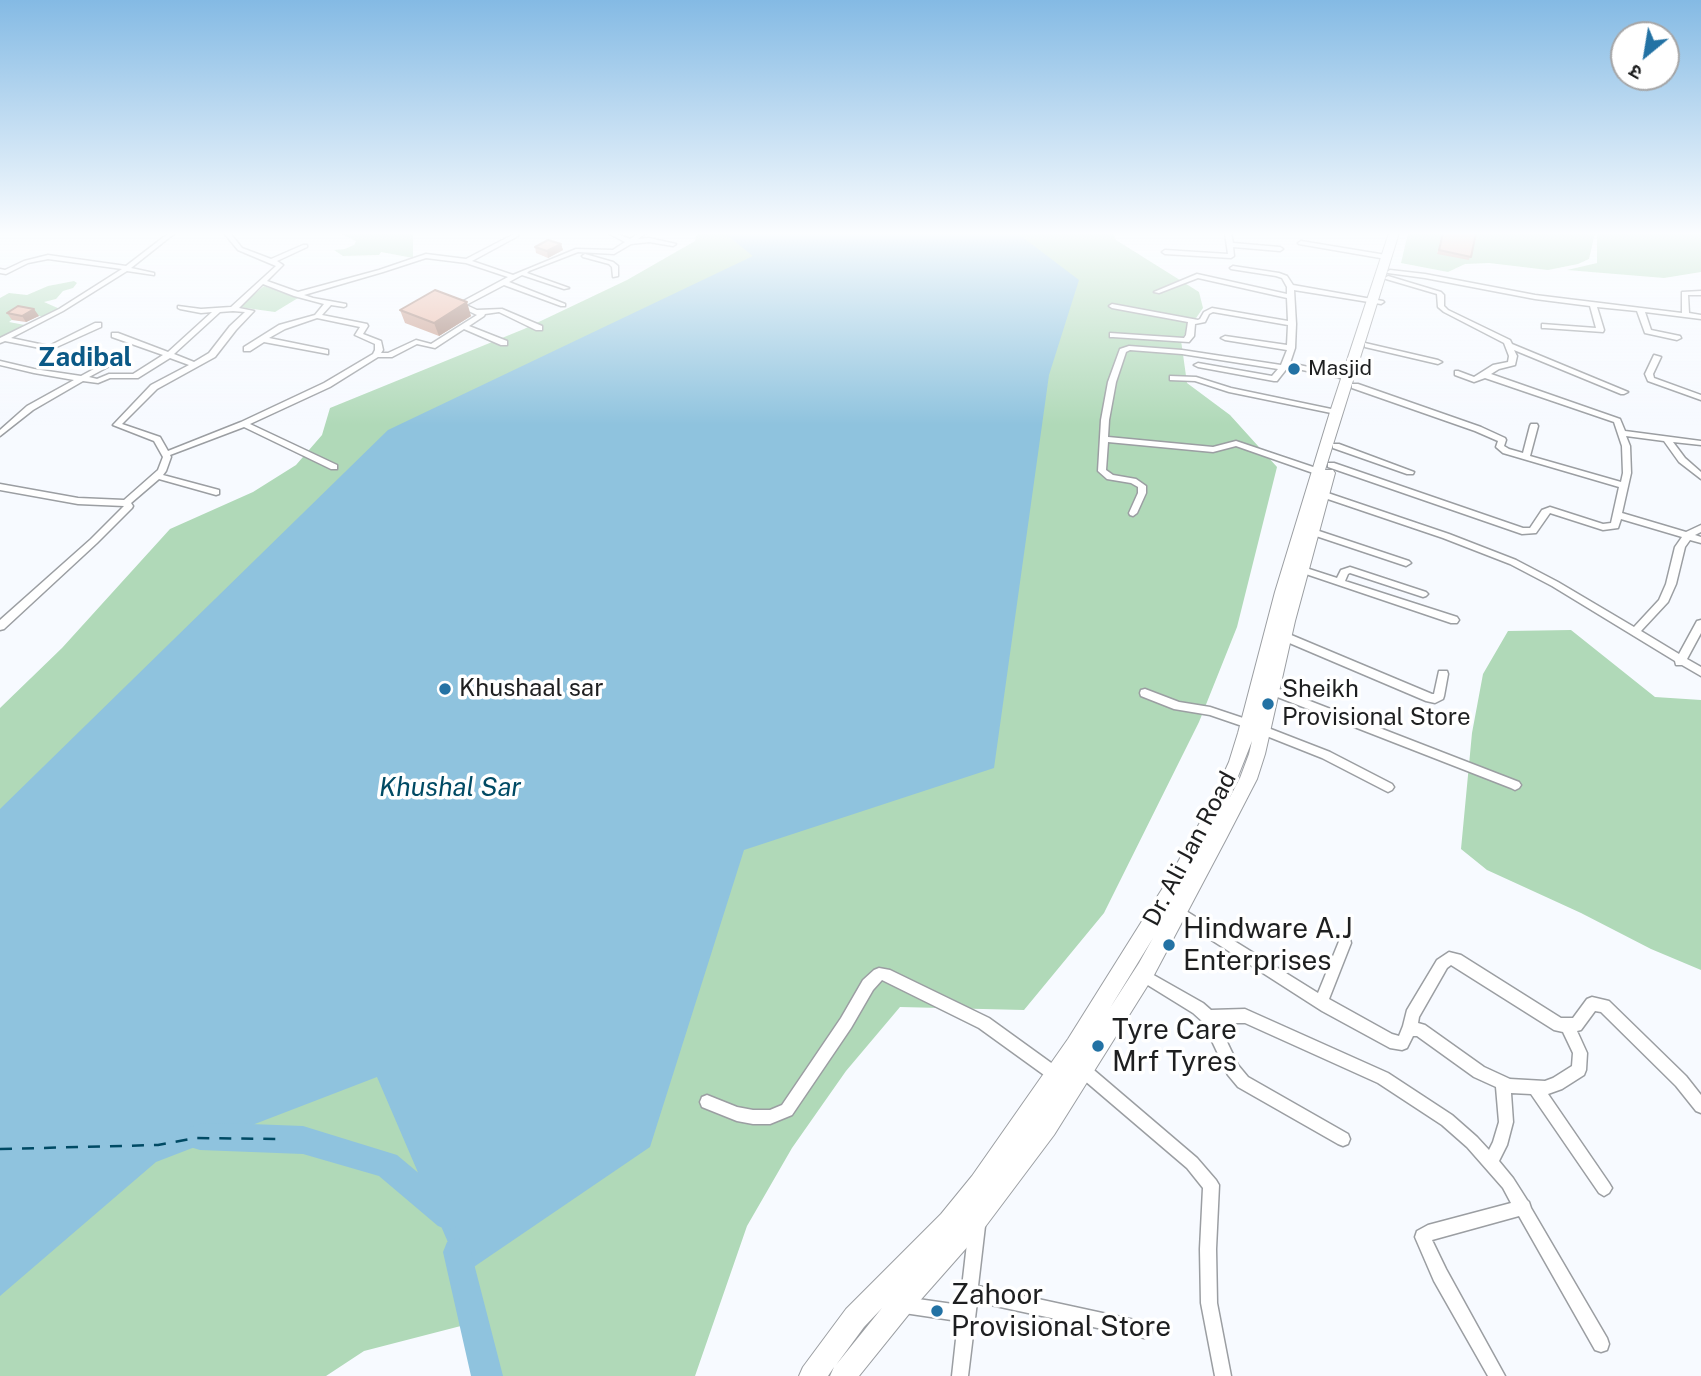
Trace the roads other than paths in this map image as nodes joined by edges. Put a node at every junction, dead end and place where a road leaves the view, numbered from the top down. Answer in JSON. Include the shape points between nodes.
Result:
{"nodes":[{"id":1,"x":81,"y":297,"type":"edge"},
{"id":2,"x":246,"y":297,"type":"edge"},
{"id":3,"x":305,"y":297,"type":"edge"},
{"id":4,"x":475,"y":297,"type":"edge"},
{"id":5,"x":544,"y":297,"type":"edge"},
{"id":6,"x":1291,"y":297,"type":"edge"},
{"id":7,"x":1349,"y":297,"type":"edge"},
{"id":8,"x":1379,"y":297,"type":"edge"},
{"id":9,"x":1441,"y":297,"type":"edge"},
{"id":10,"x":1537,"y":297,"type":"edge"},
{"id":11,"x":1684,"y":297,"type":"edge"},
{"id":12,"x":451,"y":302,"type":"edge"},
{"id":13,"x":1377,"y":302,"type":"junction"},
{"id":14,"x":329,"y":303,"type":"junction"},
{"id":15,"x":563,"y":304,"type":"dead end"},
{"id":16,"x":1593,"y":304,"type":"junction"},
{"id":17,"x":344,"y":305,"type":"dead end"},
{"id":18,"x":461,"y":305,"type":"junction"},
{"id":19,"x":1112,"y":306,"type":"dead end"},
{"id":20,"x":180,"y":307,"type":"dead end"},
{"id":21,"x":233,"y":309,"type":"junction"},
{"id":22,"x":1640,"y":309,"type":"junction"},
{"id":23,"x":217,"y":312,"type":"junction"},
{"id":24,"x":479,"y":312,"type":"junction"},
{"id":25,"x":1686,"y":315,"type":"junction"},
{"id":26,"x":317,"y":316,"type":"junction"},
{"id":27,"x":1701,"y":317,"type":"edge"},
{"id":28,"x":1192,"y":321,"type":"junction"},
{"id":29,"x":1292,"y":324,"type":"junction"},
{"id":30,"x":98,"y":326,"type":"dead end"},
{"id":31,"x":1545,"y":326,"type":"dead end"},
{"id":32,"x":465,"y":327,"type":"junction"},
{"id":33,"x":539,"y":328,"type":"dead end"},
{"id":34,"x":115,"y":335,"type":"dead end"},
{"id":35,"x":1113,"y":335,"type":"dead end"},
{"id":36,"x":1225,"y":338,"type":"dead end"},
{"id":37,"x":1677,"y":338,"type":"dead end"},
{"id":38,"x":262,"y":339,"type":"junction"},
{"id":39,"x":2,"y":340,"type":"edge"},
{"id":40,"x":504,"y":343,"type":"dead end"},
{"id":41,"x":1368,"y":345,"type":"junction"},
{"id":42,"x":1510,"y":346,"type":"junction"},
{"id":43,"x":1291,"y":348,"type":"junction"},
{"id":44,"x":247,"y":349,"type":"dead end"},
{"id":45,"x":325,"y":352,"type":"dead end"},
{"id":46,"x":169,"y":355,"type":"junction"},
{"id":47,"x":376,"y":355,"type":"junction"},
{"id":48,"x":1657,"y":357,"type":"dead end"},
{"id":49,"x":114,"y":360,"type":"dead end"},
{"id":50,"x":1438,"y":362,"type":"dead end"},
{"id":51,"x":0,"y":363,"type":"edge"},
{"id":52,"x":195,"y":365,"type":"junction"},
{"id":53,"x":1198,"y":365,"type":"dead end"},
{"id":54,"x":1285,"y":366,"type":"junction"},
{"id":55,"x":1458,"y":373,"type":"dead end"},
{"id":56,"x":1485,"y":375,"type":"junction"},
{"id":57,"x":1173,"y":377,"type":"dead end"},
{"id":58,"x":85,"y":379,"type":"junction"},
{"id":59,"x":1351,"y":382,"type":"junction"},
{"id":60,"x":1624,"y":392,"type":"dead end"},
{"id":61,"x":1701,"y":398,"type":"edge"},
{"id":62,"x":1336,"y":412,"type":"junction"},
{"id":63,"x":244,"y":424,"type":"junction"},
{"id":64,"x":1534,"y":426,"type":"dead end"},
{"id":65,"x":1622,"y":433,"type":"junction"},
{"id":66,"x":0,"y":434,"type":"edge"},
{"id":67,"x":1103,"y":439,"type":"junction"},
{"id":68,"x":1667,"y":439,"type":"junction"},
{"id":69,"x":1701,"y":443,"type":"edge"},
{"id":70,"x":166,"y":454,"type":"junction"},
{"id":71,"x":1526,"y":456,"type":"junction"},
{"id":72,"x":1328,"y":460,"type":"junction"},
{"id":73,"x":334,"y":467,"type":"dead end"},
{"id":74,"x":1410,"y":472,"type":"dead end"},
{"id":75,"x":158,"y":476,"type":"junction"},
{"id":76,"x":1701,"y":476,"type":"edge"},
{"id":77,"x":1624,"y":486,"type":"junction"},
{"id":78,"x":0,"y":487,"type":"edge"},
{"id":79,"x":216,"y":492,"type":"dead end"},
{"id":80,"x":1318,"y":493,"type":"junction"},
{"id":81,"x":125,"y":503,"type":"junction"},
{"id":82,"x":1133,"y":513,"type":"dead end"},
{"id":83,"x":1618,"y":515,"type":"junction"},
{"id":84,"x":1701,"y":528,"type":"edge"},
{"id":85,"x":1313,"y":532,"type":"junction"},
{"id":86,"x":1688,"y":535,"type":"junction"},
{"id":87,"x":1701,"y":540,"type":"edge"},
{"id":88,"x":1406,"y":563,"type":"dead end"},
{"id":89,"x":1303,"y":570,"type":"junction"},
{"id":90,"x":1340,"y":582,"type":"junction"},
{"id":91,"x":1423,"y":594,"type":"dead end"},
{"id":92,"x":1454,"y":620,"type":"dead end"},
{"id":93,"x":1701,"y":624,"type":"edge"},
{"id":94,"x":1283,"y":625,"type":"junction"},
{"id":95,"x":0,"y":626,"type":"edge"},
{"id":96,"x":1634,"y":633,"type":"junction"},
{"id":97,"x":1681,"y":662,"type":"junction"},
{"id":98,"x":1701,"y":673,"type":"edge"},
{"id":99,"x":1443,"y":674,"type":"dead end"},
{"id":100,"x":1264,"y":688,"type":"junction"},
{"id":101,"x":1145,"y":693,"type":"dead end"},
{"id":102,"x":1255,"y":727,"type":"junction"},
{"id":103,"x":1515,"y":785,"type":"dead end"},
{"id":104,"x":1388,"y":787,"type":"dead end"},
{"id":105,"x":1182,"y":888,"type":"junction"},
{"id":106,"x":1178,"y":912,"type":"junction"},
{"id":107,"x":1345,"y":943,"type":"dead end"},
{"id":108,"x":1143,"y":975,"type":"junction"},
{"id":109,"x":1321,"y":1002,"type":"junction"},
{"id":110,"x":1208,"y":1017,"type":"junction"},
{"id":111,"x":1568,"y":1027,"type":"junction"},
{"id":112,"x":1410,"y":1028,"type":"junction"},
{"id":113,"x":1083,"y":1070,"type":"junction"},
{"id":114,"x":1056,"y":1074,"type":"junction"},
{"id":115,"x":1503,"y":1083,"type":"junction"},
{"id":116,"x":1536,"y":1089,"type":"junction"},
{"id":117,"x":707,"y":1102,"type":"dead end"},
{"id":118,"x":1701,"y":1106,"type":"edge"},
{"id":119,"x":1343,"y":1139,"type":"dead end"},
{"id":120,"x":1490,"y":1163,"type":"junction"},
{"id":121,"x":980,"y":1184,"type":"junction"},
{"id":122,"x":1604,"y":1188,"type":"dead end"},
{"id":123,"x":1524,"y":1207,"type":"junction"},
{"id":124,"x":977,"y":1219,"type":"junction"},
{"id":125,"x":969,"y":1292,"type":"junction"},
{"id":126,"x":900,"y":1305,"type":"junction"},
{"id":127,"x":967,"y":1314,"type":"junction"},
{"id":128,"x":1144,"y":1330,"type":"dead end"},
{"id":129,"x":1601,"y":1344,"type":"dead end"},
{"id":130,"x":812,"y":1376,"type":"edge"},
{"id":131,"x":843,"y":1376,"type":"edge"},
{"id":132,"x":960,"y":1376,"type":"edge"},
{"id":133,"x":1223,"y":1376,"type":"edge"},
{"id":134,"x":1497,"y":1376,"type":"edge"}],
"edges":[{"from":1,"to":39,"type":"street"},
{"from":2,"to":21,"type":"street"},
{"from":3,"to":14,"type":"street"},
{"from":4,"to":18,"type":"street"},
{"from":5,"to":15,"type":"street"},
{"from":6,"to":29,"type":"street"},
{"from":7,"to":13,"type":"street"},
{"from":8,"to":13,"type":"main road","name":"Dr. Ali Jan Road"},
{"from":9,"to":42,"type":"street","via":[[1446,311]]},
{"from":10,"to":16,"type":"street"},
{"from":11,"to":25,"type":"street"},
{"from":12,"to":18,"type":"street"},
{"from":13,"to":41,"type":"main road","name":"Dr. Ali Jan Road"},
{"from":13,"to":59,"type":"main road","name":"Dr. Ali Jan Road"},
{"from":14,"to":17,"type":"street"},
{"from":14,"to":26,"type":"street"},
{"from":16,"to":22,"type":"street"},
{"from":16,"to":31,"type":"street","via":[[1600,330]]},
{"from":18,"to":24,"type":"street"},
{"from":19,"to":28,"type":"street"},
{"from":20,"to":23,"type":"street"},
{"from":21,"to":23,"type":"street"},
{"from":21,"to":52,"type":"street","via":[[251,311],[212,355]]},
{"from":22,"to":25,"type":"street"},
{"from":22,"to":37,"type":"street","via":[[1648,331]]},
{"from":23,"to":46,"type":"street"},
{"from":24,"to":32,"type":"street","via":[[482,315]]},
{"from":24,"to":33,"type":"street","via":[[500,310]]},
{"from":25,"to":27,"type":"street"},
{"from":26,"to":38,"type":"street"},
{"from":26,"to":47,"type":"street","via":[[365,326],[359,335],[380,346]]},
{"from":28,"to":29,"type":"street","via":[[1203,321],[1212,310]]},
{"from":28,"to":35,"type":"street","via":[[1185,340]]},
{"from":29,"to":43,"type":"street"},
{"from":30,"to":39,"type":"street","via":[[50,348]]},
{"from":32,"to":40,"type":"street"},
{"from":32,"to":47,"type":"street","via":[[432,346],[416,342],[389,355]]},
{"from":34,"to":46,"type":"street"},
{"from":36,"to":43,"type":"street"},
{"from":38,"to":44,"type":"street"},
{"from":38,"to":45,"type":"street"},
{"from":41,"to":50,"type":"street"},
{"from":41,"to":59,"type":"main road","name":"Dr. Ali Jan Road"},
{"from":42,"to":56,"type":"street","via":[[1512,363]]},
{"from":42,"to":60,"type":"street"},
{"from":43,"to":54,"type":"street"},
{"from":46,"to":52,"type":"street"},
{"from":46,"to":58,"type":"street","via":[[135,376]]},
{"from":47,"to":63,"type":"street","via":[[327,385]]},
{"from":48,"to":61,"type":"street","via":[[1649,373],[1651,379]]},
{"from":49,"to":58,"type":"street"},
{"from":51,"to":58,"type":"street"},
{"from":52,"to":70,"type":"street","via":[[154,387],[117,425],[157,439]]},
{"from":53,"to":54,"type":"street","via":[[1274,379]]},
{"from":54,"to":59,"type":"street"},
{"from":54,"to":67,"type":"street","via":[[1125,349],[1112,382]]},
{"from":55,"to":56,"type":"street","via":[[1474,380]]},
{"from":56,"to":65,"type":"street","via":[[1614,418]]},
{"from":57,"to":62,"type":"street"},
{"from":58,"to":66,"type":"street","via":[[30,408]]},
{"from":59,"to":62,"type":"main road","name":"Dr. Ali Jan Road"},
{"from":59,"to":71,"type":"street","via":[[1478,429],[1502,440],[1502,449]]},
{"from":59,"to":72,"type":"main road","name":"Dr. Ali Jan Road"},
{"from":62,"to":72,"type":"main road","name":"Dr. Ali Jan Road"},
{"from":63,"to":70,"type":"street"},
{"from":63,"to":73,"type":"street"},
{"from":64,"to":71,"type":"street"},
{"from":65,"to":68,"type":"street"},
{"from":65,"to":77,"type":"street","via":[[1627,462]]},
{"from":67,"to":72,"type":"street","via":[[1213,450],[1237,443]]},
{"from":67,"to":82,"type":"street","via":[[1102,471],[1142,485]]},
{"from":68,"to":69,"type":"street"},
{"from":68,"to":76,"type":"street"},
{"from":70,"to":75,"type":"street"},
{"from":71,"to":77,"type":"street"},
{"from":72,"to":74,"type":"street"},
{"from":72,"to":80,"type":"main road","name":"Dr. Ali Jan Road"},
{"from":72,"to":83,"type":"street","via":[[1522,531],[1533,531],[1547,510],[1610,528]]},
{"from":75,"to":79,"type":"street"},
{"from":75,"to":81,"type":"street"},
{"from":77,"to":83,"type":"street"},
{"from":78,"to":81,"type":"street","via":[[78,501]]},
{"from":80,"to":85,"type":"main road","name":"Dr. Ali Jan Road"},
{"from":80,"to":94,"type":"main road","name":"Dr. Ali Jan Road"},
{"from":80,"to":96,"type":"street","via":[[1513,562]]},
{"from":81,"to":95,"type":"street","via":[[129,506],[94,541]]},
{"from":83,"to":86,"type":"street"},
{"from":84,"to":86,"type":"street"},
{"from":85,"to":88,"type":"street"},
{"from":85,"to":89,"type":"main road","name":"Dr. Ali Jan Road"},
{"from":86,"to":87,"type":"street"},
{"from":86,"to":96,"type":"street","via":[[1663,602]]},
{"from":89,"to":90,"type":"street"},
{"from":89,"to":94,"type":"main road","name":"Dr. Ali Jan Road"},
{"from":90,"to":91,"type":"street","via":[[1350,570]]},
{"from":90,"to":92,"type":"street"},
{"from":93,"to":97,"type":"street"},
{"from":94,"to":99,"type":"street","via":[[1430,698],[1439,695]]},
{"from":94,"to":100,"type":"main road","name":"Dr. Ali Jan Road"},
{"from":96,"to":97,"type":"street"},
{"from":97,"to":98,"type":"street"},
{"from":100,"to":102,"type":"main road","name":"Dr. Ali Jan Road"},
{"from":100,"to":103,"type":"street"},
{"from":101,"to":102,"type":"street"},
{"from":102,"to":104,"type":"street","via":[[1326,755]]},
{"from":102,"to":105,"type":"main road","name":"Dr. Ali Jan Road","via":[[1245,764]]},
{"from":105,"to":106,"type":"main road","name":"Dr. Ali Jan Road"},
{"from":105,"to":114,"type":"main road","name":"Dr. Ali Jan Road"},
{"from":106,"to":108,"type":"main road","name":"Dr. Ali Jan Road"},
{"from":106,"to":109,"type":"street"},
{"from":107,"to":109,"type":"street"},
{"from":108,"to":110,"type":"street"},
{"from":108,"to":113,"type":"main road","name":"Dr. Ali Jan Road"},
{"from":109,"to":112,"type":"street","via":[[1396,1044],[1402,1043]]},
{"from":110,"to":119,"type":"street","via":[[1243,1082]]},
{"from":110,"to":120,"type":"street","via":[[1245,1016],[1383,1077],[1447,1120]]},
{"from":111,"to":112,"type":"street","via":[[1449,958],[1412,1015]]},
{"from":111,"to":116,"type":"street","via":[[1580,1053],[1579,1070],[1557,1084]]},
{"from":111,"to":118,"type":"street","via":[[1576,1025],[1592,1004],[1604,1006]]},
{"from":112,"to":115,"type":"street"},
{"from":113,"to":124,"type":"main road","name":"Dr. Ali Jan Road"},
{"from":113,"to":133,"type":"street","via":[[1192,1163],[1211,1185],[1209,1303]]},
{"from":114,"to":117,"type":"street","via":[[984,1023],[879,974],[787,1110],[753,1117]]},
{"from":114,"to":121,"type":"main road","name":"Dr. Ali Jan Road"},
{"from":115,"to":116,"type":"street"},
{"from":115,"to":120,"type":"street","via":[[1506,1122]]},
{"from":116,"to":122,"type":"street"},
{"from":120,"to":123,"type":"street"},
{"from":121,"to":124,"type":"street"},
{"from":121,"to":130,"type":"main road","name":"Dr. Ali Jan Road","via":[[855,1318]]},
{"from":123,"to":129,"type":"street"},
{"from":123,"to":134,"type":"street","via":[[1423,1237]]},
{"from":124,"to":125,"type":"street"},
{"from":124,"to":126,"type":"main road","name":"Dr. Ali Jan Road"},
{"from":125,"to":127,"type":"street"},
{"from":125,"to":128,"type":"street"},
{"from":126,"to":127,"type":"street"},
{"from":126,"to":131,"type":"main road","name":"Dr. Ali Jan Road"},
{"from":127,"to":132,"type":"street"}]}
